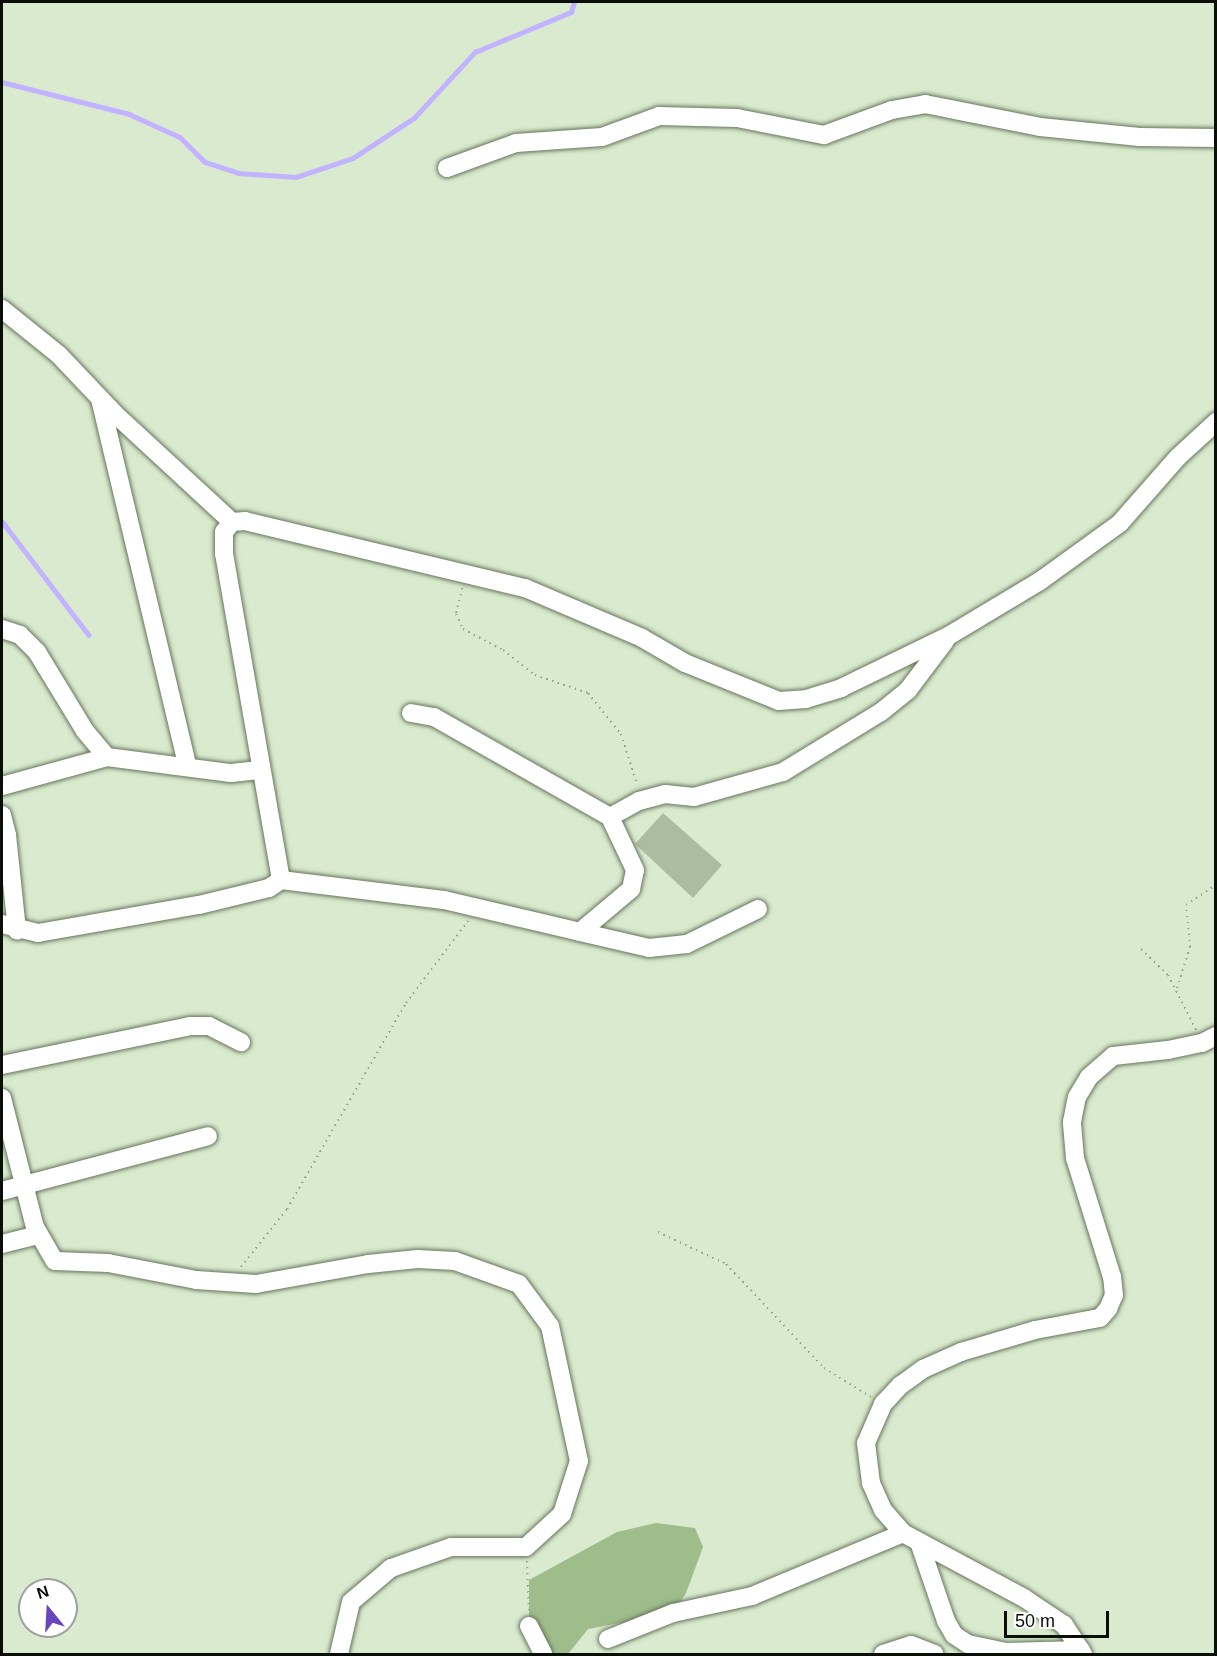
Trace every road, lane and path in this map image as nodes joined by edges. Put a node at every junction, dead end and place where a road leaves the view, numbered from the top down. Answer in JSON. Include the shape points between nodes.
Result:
{"nodes":[{"id":1,"x":1215,"y":138,"type":"edge"},
{"id":2,"x":447,"y":168,"type":"dead end"},
{"id":3,"x":2,"y":309,"type":"edge"},
{"id":4,"x":100,"y":399,"type":"junction"},
{"id":5,"x":1215,"y":422,"type":"edge"},
{"id":6,"x":232,"y":522,"type":"junction"},
{"id":7,"x":468,"y":574,"type":"junction"},
{"id":8,"x":2,"y":629,"type":"edge"},
{"id":9,"x":950,"y":635,"type":"junction"},
{"id":10,"x":411,"y":713,"type":"dead end"},
{"id":11,"x":107,"y":757,"type":"junction"},
{"id":12,"x":187,"y":765,"type":"junction"},
{"id":13,"x":259,"y":770,"type":"junction"},
{"id":14,"x":2,"y":786,"type":"edge"},
{"id":15,"x":639,"y":801,"type":"junction"},
{"id":16,"x":2,"y":815,"type":"edge"},
{"id":17,"x":610,"y":817,"type":"junction"},
{"id":18,"x":281,"y":880,"type":"junction"},
{"id":19,"x":1215,"y":885,"type":"edge"},
{"id":20,"x":477,"y":909,"type":"junction"},
{"id":21,"x":758,"y":909,"type":"dead end"},
{"id":22,"x":9,"y":927,"type":"edge"},
{"id":23,"x":580,"y":932,"type":"junction"},
{"id":24,"x":1141,"y":949,"type":"dead end"},
{"id":25,"x":1177,"y":988,"type":"junction"},
{"id":26,"x":1209,"y":1039,"type":"edge"},
{"id":27,"x":241,"y":1042,"type":"dead end"},
{"id":28,"x":2,"y":1065,"type":"edge"},
{"id":29,"x":2,"y":1098,"type":"edge"},
{"id":30,"x":208,"y":1136,"type":"dead end"},
{"id":31,"x":23,"y":1185,"type":"junction"},
{"id":32,"x":2,"y":1191,"type":"edge"},
{"id":33,"x":658,"y":1232,"type":"dead end"},
{"id":34,"x":38,"y":1235,"type":"junction"},
{"id":35,"x":2,"y":1244,"type":"edge"},
{"id":36,"x":228,"y":1284,"type":"junction"},
{"id":37,"x":883,"y":1404,"type":"junction"},
{"id":38,"x":903,"y":1533,"type":"junction"},
{"id":39,"x":919,"y":1542,"type":"junction"},
{"id":40,"x":526,"y":1546,"type":"junction"},
{"id":41,"x":529,"y":1626,"type":"joint"},
{"id":42,"x":608,"y":1639,"type":"dead end"},
{"id":43,"x":1082,"y":1652,"type":"edge"},
{"id":44,"x":339,"y":1654,"type":"edge"},
{"id":45,"x":543,"y":1654,"type":"edge"},
{"id":46,"x":883,"y":1654,"type":"edge"},
{"id":47,"x":934,"y":1654,"type":"edge"}],
"edges":[{"from":1,"to":2,"type":"street","via":[[1140,137],[1040,127],[925,104],[892,110],[824,135],[737,118],[659,116],[602,137],[516,143]]},
{"from":3,"to":4,"type":"street","via":[[59,355]]},
{"from":4,"to":6,"type":"street"},
{"from":4,"to":12,"type":"street"},
{"from":5,"to":9,"type":"street","via":[[1120,523],[1040,582]]},
{"from":6,"to":7,"type":"street","via":[[245,521]]},
{"from":6,"to":13,"type":"street","via":[[224,532],[224,554]]},
{"from":7,"to":9,"type":"street","via":[[525,588],[642,639],[685,663],[779,701],[806,699],[841,688]]},
{"from":7,"to":15,"type":"path","via":[[456,614],[463,629],[503,650],[535,675],[588,693],[621,734],[636,772]]},
{"from":8,"to":11,"type":"street","via":[[20,635],[37,652],[85,731]]},
{"from":9,"to":15,"type":"street","via":[[908,690],[881,712],[783,772],[694,796],[665,794]]},
{"from":10,"to":17,"type":"street","via":[[434,717]]},
{"from":11,"to":12,"type":"street"},
{"from":11,"to":14,"type":"street"},
{"from":12,"to":13,"type":"street","via":[[231,773]]},
{"from":13,"to":18,"type":"street"},
{"from":15,"to":17,"type":"street"},
{"from":16,"to":22,"type":"street","via":[[7,836]]},
{"from":17,"to":23,"type":"street","via":[[635,870],[631,889]]},
{"from":18,"to":20,"type":"street","via":[[405,894]]},
{"from":18,"to":22,"type":"street","via":[[269,888],[168,911],[38,933]]},
{"from":19,"to":25,"type":"path","via":[[1185,905],[1190,947]]},
{"from":20,"to":23,"type":"street"},
{"from":20,"to":36,"type":"path","via":[[405,1003],[287,1209]]},
{"from":21,"to":23,"type":"street","via":[[687,944],[649,948]]},
{"from":24,"to":25,"type":"path"},
{"from":25,"to":26,"type":"path"},
{"from":26,"to":37,"type":"street","via":[[1113,1056],[1089,1077],[1077,1097],[1072,1122],[1075,1158],[1112,1277],[1114,1295],[1100,1318],[1035,1330],[961,1352],[923,1369]]},
{"from":27,"to":28,"type":"street","via":[[209,1026],[190,1026]]},
{"from":29,"to":31,"type":"street"},
{"from":30,"to":31,"type":"street"},
{"from":31,"to":32,"type":"street"},
{"from":31,"to":34,"type":"street"},
{"from":33,"to":37,"type":"path","via":[[726,1264],[824,1368]]},
{"from":34,"to":35,"type":"street"},
{"from":34,"to":36,"type":"street","via":[[55,1261],[64,1264],[108,1263]]},
{"from":36,"to":40,"type":"street","via":[[256,1284],[417,1259],[455,1261],[519,1284],[538,1306],[557,1345],[579,1461],[562,1514]]},
{"from":37,"to":38,"type":"street","via":[[866,1443],[871,1483],[883,1510]]},
{"from":38,"to":39,"type":"street"},
{"from":38,"to":42,"type":"street","via":[[752,1596],[673,1613]]},
{"from":39,"to":43,"type":"street","via":[[1024,1598],[1064,1625]]},
{"from":39,"to":43,"type":"street","via":[[954,1635],[968,1644],[1005,1652]]},
{"from":40,"to":41,"type":"path"},
{"from":40,"to":44,"type":"street","via":[[451,1547],[391,1568],[351,1602]]},
{"from":41,"to":45,"type":"street"},
{"from":46,"to":47,"type":"street","via":[[911,1645]]}]}
